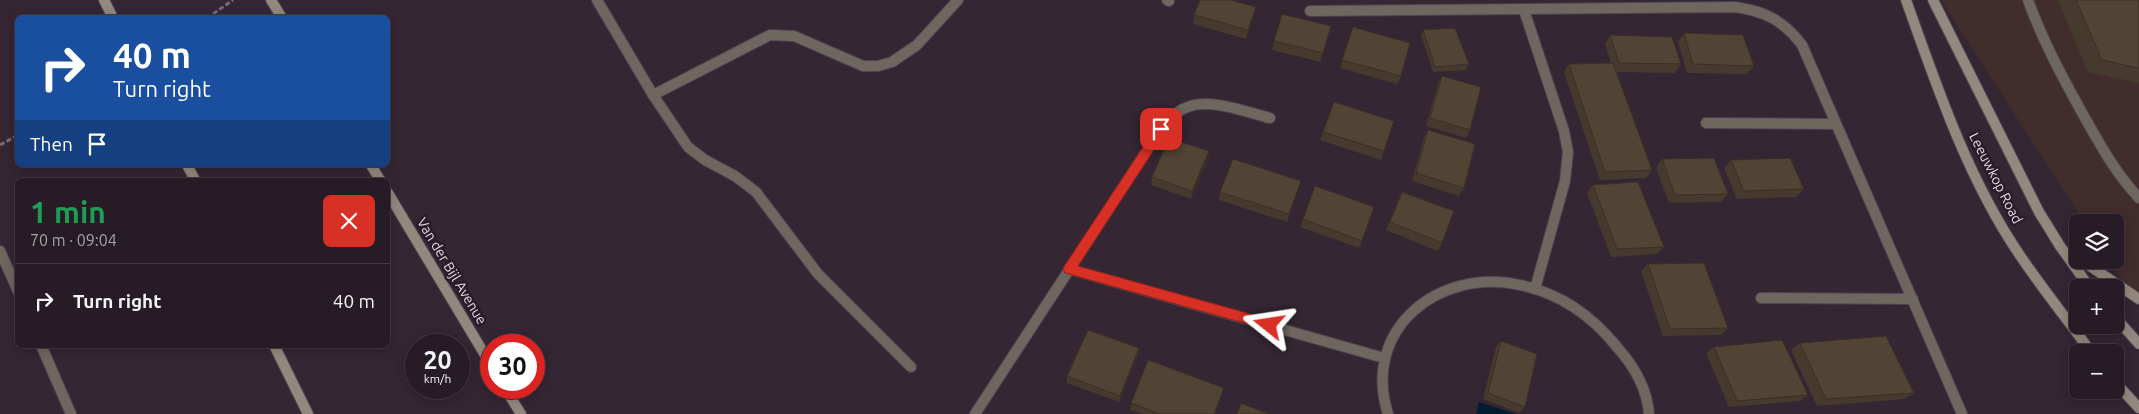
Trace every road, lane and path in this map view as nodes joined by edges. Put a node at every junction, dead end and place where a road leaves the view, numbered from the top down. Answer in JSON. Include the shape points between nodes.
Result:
{"nodes":[{"id":1,"x":104,"y":0,"type":"edge"},
{"id":2,"x":233,"y":0,"type":"edge"},
{"id":3,"x":271,"y":0,"type":"edge"},
{"id":4,"x":596,"y":0,"type":"edge"},
{"id":5,"x":958,"y":0,"type":"edge"},
{"id":6,"x":1906,"y":0,"type":"edge"},
{"id":7,"x":1933,"y":0,"type":"edge"},
{"id":8,"x":2028,"y":0,"type":"edge"},
{"id":9,"x":1524,"y":10,"type":"junction"},
{"id":10,"x":1310,"y":11,"type":"dead end"},
{"id":11,"x":112,"y":15,"type":"edge"},
{"id":12,"x":211,"y":15,"type":"edge"},
{"id":13,"x":280,"y":15,"type":"edge"},
{"id":14,"x":653,"y":95,"type":"junction"},
{"id":15,"x":1270,"y":118,"type":"dead end"},
{"id":16,"x":1706,"y":123,"type":"dead end"},
{"id":17,"x":1836,"y":124,"type":"junction"},
{"id":18,"x":15,"y":136,"type":"edge"},
{"id":19,"x":0,"y":145,"type":"edge"},
{"id":20,"x":372,"y":167,"type":"edge"},
{"id":21,"x":379,"y":178,"type":"edge"},
{"id":22,"x":390,"y":196,"type":"edge"},
{"id":23,"x":2139,"y":198,"type":"edge"},
{"id":24,"x":2060,"y":246,"type":"junction"},
{"id":25,"x":0,"y":251,"type":"edge"},
{"id":26,"x":2069,"y":252,"type":"edge"},
{"id":27,"x":1069,"y":269,"type":"junction"},
{"id":28,"x":2094,"y":269,"type":"edge"},
{"id":29,"x":2084,"y":279,"type":"edge"},
{"id":30,"x":15,"y":284,"type":"edge"},
{"id":31,"x":1535,"y":289,"type":"junction"},
{"id":32,"x":1761,"y":298,"type":"dead end"},
{"id":33,"x":1913,"y":299,"type":"junction"},
{"id":34,"x":2139,"y":300,"type":"edge"},
{"id":35,"x":2124,"y":326,"type":"edge"},
{"id":36,"x":2084,"y":344,"type":"edge"},
{"id":37,"x":2139,"y":344,"type":"edge"},
{"id":38,"x":480,"y":347,"type":"edge"},
{"id":39,"x":42,"y":348,"type":"edge"},
{"id":40,"x":275,"y":348,"type":"edge"},
{"id":41,"x":1384,"y":358,"type":"junction"},
{"id":42,"x":911,"y":367,"type":"dead end"},
{"id":43,"x":2124,"y":392,"type":"edge"},
{"id":44,"x":512,"y":399,"type":"edge"},
{"id":45,"x":2139,"y":408,"type":"edge"},
{"id":46,"x":71,"y":414,"type":"edge"},
{"id":47,"x":308,"y":414,"type":"edge"},
{"id":48,"x":521,"y":414,"type":"edge"},
{"id":49,"x":975,"y":414,"type":"edge"},
{"id":50,"x":1388,"y":414,"type":"edge"},
{"id":51,"x":1649,"y":414,"type":"edge"},
{"id":52,"x":1962,"y":414,"type":"edge"}],
"edges":[{"from":1,"to":11,"type":"street"},
{"from":2,"to":12,"type":"path"},
{"from":3,"to":13,"type":"street"},
{"from":4,"to":14,"type":"street"},
{"from":5,"to":14,"type":"street","via":[[904,57],[891,63],[863,66],[794,36],[770,35]]},
{"from":6,"to":36,"type":"street","name":"Leeuwkop Road","via":[[1951,124],[1987,198],[2018,253]]},
{"from":7,"to":24,"type":"street","name":"Leeuwkop Road","via":[[2039,212]]},
{"from":8,"to":23,"type":"street","via":[[2045,46],[2124,182]]},
{"from":9,"to":10,"type":"street"},
{"from":9,"to":17,"type":"street","via":[[1755,9],[1789,27],[1802,44]]},
{"from":9,"to":31,"type":"street","via":[[1568,152],[1565,181]]},
{"from":14,"to":42,"type":"street","via":[[688,147],[756,192],[818,274]]},
{"from":15,"to":27,"type":"street","via":[[1208,105],[1194,104],[1183,109],[1161,129]]},
{"from":16,"to":17,"type":"street"},
{"from":17,"to":33,"type":"street"},
{"from":18,"to":19,"type":"path"},
{"from":20,"to":21,"type":"street"},
{"from":22,"to":38,"type":"street","name":"Van der Bijl Avenue"},
{"from":24,"to":26,"type":"street"},
{"from":24,"to":29,"type":"street","name":"Leeuwkop Road"},
{"from":25,"to":30,"type":"street"},
{"from":27,"to":41,"type":"street"},
{"from":27,"to":49,"type":"street"},
{"from":28,"to":34,"type":"street"},
{"from":31,"to":41,"type":"street","via":[[1502,282],[1469,283],[1439,291],[1414,308],[1395,330]]},
{"from":31,"to":51,"type":"street","via":[[1575,306],[1609,334],[1634,369]]},
{"from":32,"to":33,"type":"street"},
{"from":33,"to":52,"type":"street"},
{"from":35,"to":37,"type":"street"},
{"from":39,"to":46,"type":"street"},
{"from":40,"to":47,"type":"street"},
{"from":41,"to":50,"type":"street","via":[[1382,392]]},
{"from":43,"to":45,"type":"street"},
{"from":44,"to":48,"type":"street"}]}
